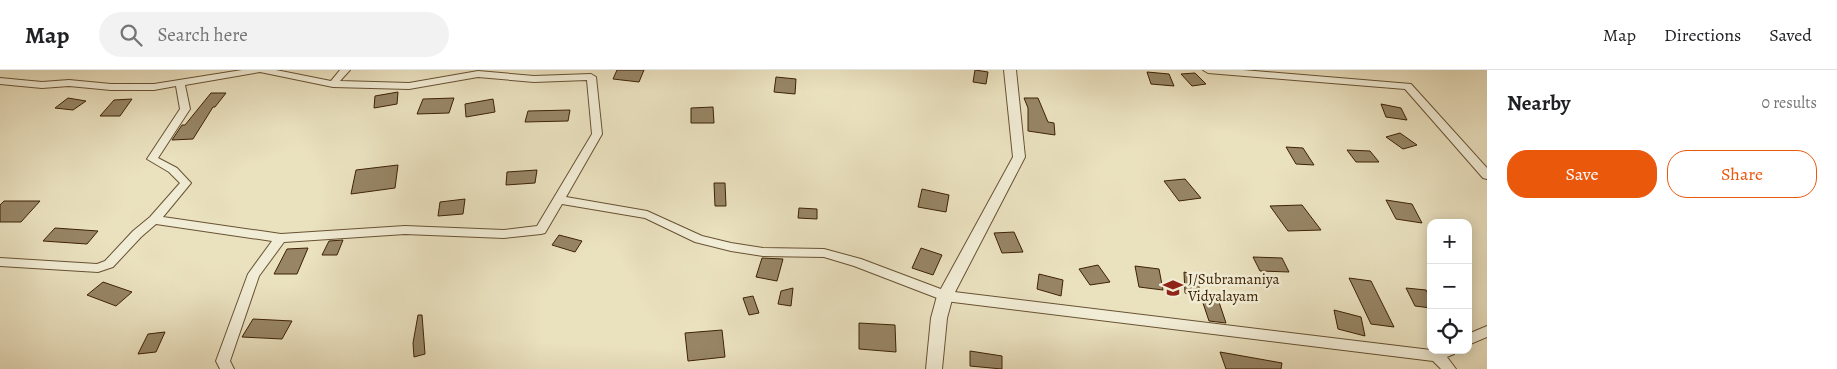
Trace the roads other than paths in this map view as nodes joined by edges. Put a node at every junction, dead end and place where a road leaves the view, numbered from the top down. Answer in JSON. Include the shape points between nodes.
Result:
{"nodes":[{"id":1,"x":260,"y":70,"type":"edge"},
{"id":2,"x":345,"y":70,"type":"edge"},
{"id":3,"x":1010,"y":70,"type":"edge"},
{"id":4,"x":1208,"y":70,"type":"edge"},
{"id":5,"x":0,"y":81,"type":"edge"},
{"id":6,"x":180,"y":84,"type":"junction"},
{"id":7,"x":333,"y":84,"type":"junction"},
{"id":8,"x":1487,"y":175,"type":"edge"},
{"id":9,"x":558,"y":199,"type":"junction"},
{"id":10,"x":154,"y":220,"type":"junction"},
{"id":11,"x":280,"y":238,"type":"junction"},
{"id":12,"x":0,"y":262,"type":"edge"},
{"id":13,"x":945,"y":296,"type":"junction"},
{"id":14,"x":1487,"y":331,"type":"edge"},
{"id":15,"x":1472,"y":338,"type":"edge"},
{"id":16,"x":1427,"y":351,"type":"edge"},
{"id":17,"x":1443,"y":354,"type":"edge"},
{"id":18,"x":227,"y":369,"type":"edge"},
{"id":19,"x":934,"y":369,"type":"edge"},
{"id":20,"x":1448,"y":369,"type":"edge"}],
"edges":[{"from":1,"to":6,"type":"street"},
{"from":1,"to":7,"type":"street"},
{"from":2,"to":7,"type":"street"},
{"from":3,"to":13,"type":"street","via":[[1018,157]]},
{"from":4,"to":8,"type":"street","via":[[1408,86]]},
{"from":5,"to":6,"type":"street","via":[[110,87]]},
{"from":6,"to":10,"type":"street","via":[[185,109],[152,159],[173,170],[186,183]]},
{"from":7,"to":9,"type":"street","via":[[409,86],[478,74],[534,79],[591,76],[597,134]]},
{"from":9,"to":11,"type":"street","via":[[541,230],[504,234],[405,230]]},
{"from":9,"to":13,"type":"street","via":[[647,215],[699,239],[731,247],[763,252],[824,253],[857,262]]},
{"from":10,"to":11,"type":"street"},
{"from":10,"to":12,"type":"street","via":[[109,264],[98,268]]},
{"from":11,"to":18,"type":"street","via":[[254,274],[223,361]]},
{"from":13,"to":16,"type":"street"},
{"from":13,"to":19,"type":"street","via":[[939,318]]},
{"from":14,"to":15,"type":"street"},
{"from":17,"to":20,"type":"street"}]}
